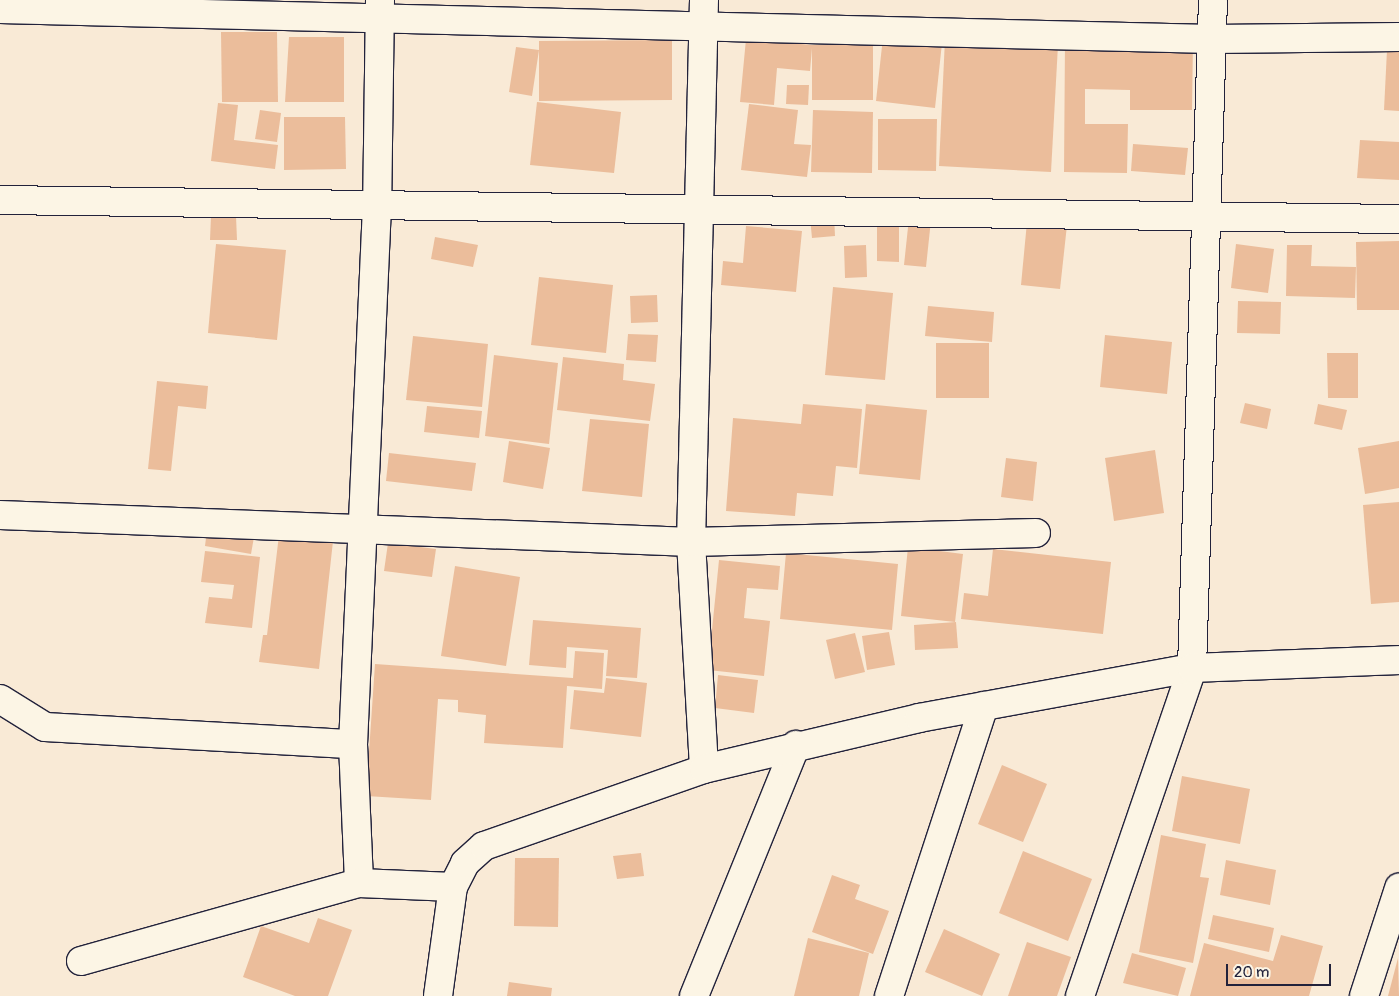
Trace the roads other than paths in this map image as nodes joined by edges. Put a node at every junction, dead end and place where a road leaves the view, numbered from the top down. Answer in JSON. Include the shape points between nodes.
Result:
{"nodes":[{"id":1,"x":704,"y":0,"type":"edge"},
{"id":2,"x":1213,"y":0,"type":"edge"},
{"id":3,"x":380,"y":8,"type":"edge"},
{"id":4,"x":0,"y":9,"type":"edge"},
{"id":5,"x":704,"y":28,"type":"junction"},
{"id":6,"x":1399,"y":37,"type":"edge"},
{"id":7,"x":1212,"y":39,"type":"junction"},
{"id":8,"x":0,"y":200,"type":"edge"},
{"id":9,"x":377,"y":206,"type":"junction"},
{"id":10,"x":700,"y":212,"type":"junction"},
{"id":11,"x":1209,"y":215,"type":"junction"},
{"id":12,"x":1399,"y":219,"type":"edge"},
{"id":13,"x":0,"y":515,"type":"edge"},
{"id":14,"x":362,"y":529,"type":"junction"},
{"id":15,"x":1036,"y":533,"type":"dead end"},
{"id":16,"x":692,"y":542,"type":"junction"},
{"id":17,"x":1399,"y":660,"type":"edge"},
{"id":18,"x":1192,"y":668,"type":"junction"},
{"id":19,"x":0,"y":700,"type":"edge"},
{"id":20,"x":984,"y":706,"type":"junction"},
{"id":21,"x":352,"y":744,"type":"junction"},
{"id":22,"x":796,"y":745,"type":"junction"},
{"id":23,"x":704,"y":769,"type":"junction"},
{"id":24,"x":359,"y":883,"type":"junction"},
{"id":25,"x":453,"y":887,"type":"junction"},
{"id":26,"x":1399,"y":888,"type":"edge"},
{"id":27,"x":82,"y":961,"type":"dead end"},
{"id":28,"x":438,"y":996,"type":"edge"},
{"id":29,"x":694,"y":996,"type":"edge"},
{"id":30,"x":889,"y":996,"type":"edge"},
{"id":31,"x":1080,"y":996,"type":"edge"},
{"id":32,"x":1364,"y":996,"type":"edge"}],
"edges":[{"from":1,"to":5,"type":"street"},
{"from":2,"to":7,"type":"street"},
{"from":3,"to":4,"type":"street"},
{"from":3,"to":5,"type":"street"},
{"from":3,"to":9,"type":"street"},
{"from":5,"to":7,"type":"street"},
{"from":5,"to":10,"type":"street"},
{"from":6,"to":7,"type":"street"},
{"from":7,"to":11,"type":"street"},
{"from":8,"to":9,"type":"street"},
{"from":9,"to":10,"type":"street"},
{"from":9,"to":14,"type":"street"},
{"from":10,"to":11,"type":"street"},
{"from":10,"to":16,"type":"street"},
{"from":11,"to":12,"type":"street"},
{"from":11,"to":18,"type":"street"},
{"from":13,"to":14,"type":"street"},
{"from":14,"to":16,"type":"street"},
{"from":14,"to":21,"type":"street"},
{"from":15,"to":16,"type":"street"},
{"from":16,"to":23,"type":"street"},
{"from":17,"to":18,"type":"street"},
{"from":18,"to":20,"type":"street"},
{"from":18,"to":31,"type":"street"},
{"from":19,"to":21,"type":"street","via":[[45,727]]},
{"from":20,"to":22,"type":"street"},
{"from":20,"to":30,"type":"street"},
{"from":21,"to":24,"type":"street"},
{"from":22,"to":23,"type":"street"},
{"from":22,"to":29,"type":"street"},
{"from":23,"to":25,"type":"street","via":[[484,846],[465,863]]},
{"from":24,"to":25,"type":"street"},
{"from":24,"to":27,"type":"street"},
{"from":25,"to":28,"type":"street"},
{"from":26,"to":32,"type":"street"}]}
